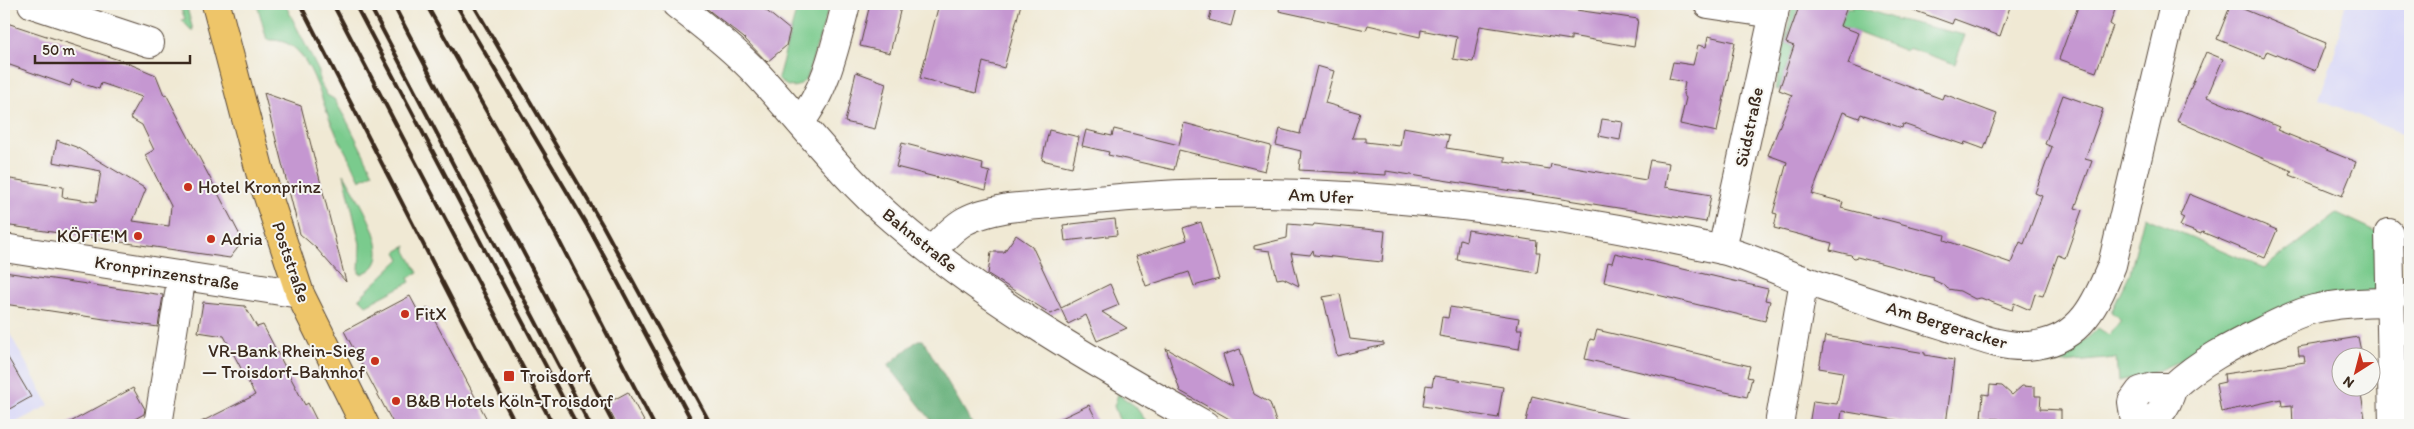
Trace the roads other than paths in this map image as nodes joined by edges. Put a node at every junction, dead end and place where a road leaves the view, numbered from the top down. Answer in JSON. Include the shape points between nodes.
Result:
{"nodes":[{"id":1,"x":32,"y":4,"type":"edge"},
{"id":2,"x":216,"y":4,"type":"edge"},
{"id":3,"x":676,"y":4,"type":"edge"},
{"id":4,"x":846,"y":4,"type":"edge"},
{"id":5,"x":1708,"y":4,"type":"edge"},
{"id":6,"x":2174,"y":4,"type":"edge"},
{"id":7,"x":1775,"y":9,"type":"edge"},
{"id":8,"x":150,"y":43,"type":"dead end"},
{"id":9,"x":800,"y":122,"type":"junction"},
{"id":10,"x":2389,"y":233,"type":"dead end"},
{"id":11,"x":4,"y":248,"type":"edge"},
{"id":12,"x":1722,"y":250,"type":"junction"},
{"id":13,"x":932,"y":251,"type":"junction"},
{"id":14,"x":182,"y":274,"type":"junction"},
{"id":15,"x":1804,"y":280,"type":"junction"},
{"id":16,"x":300,"y":294,"type":"junction"},
{"id":17,"x":2398,"y":313,"type":"edge"},
{"id":18,"x":2173,"y":387,"type":"dead end"},
{"id":19,"x":1189,"y":421,"type":"edge"},
{"id":20,"x":158,"y":425,"type":"edge"},
{"id":21,"x":364,"y":425,"type":"edge"},
{"id":22,"x":1779,"y":425,"type":"edge"},
{"id":23,"x":2393,"y":425,"type":"edge"}],
"edges":[{"from":1,"to":8,"type":"street"},
{"from":2,"to":16,"type":"main road","name":"Poststraße","via":[[260,172]]},
{"from":3,"to":9,"type":"street","name":"Bahnstraße","via":[[728,46]]},
{"from":4,"to":9,"type":"street","via":[[819,90]]},
{"from":5,"to":7,"type":"street"},
{"from":6,"to":15,"type":"street","name":"Am Bergeracker","via":[[2112,265],[2090,312],[2068,334],[2038,345],[2010,346]]},
{"from":7,"to":12,"type":"street","name":"Südstraße"},
{"from":9,"to":13,"type":"street","name":"Bahnstraße","via":[[864,192]]},
{"from":10,"to":17,"type":"street"},
{"from":11,"to":14,"type":"street","name":"Kronprinzenstraße"},
{"from":12,"to":13,"type":"street","name":"Am Ufer","via":[[1495,210],[1348,197],[1249,193],[1186,194],[1008,208],[976,215],[959,223]]},
{"from":12,"to":15,"type":"street","name":"Am Bergeracker"},
{"from":13,"to":19,"type":"street","name":"Bahnstraße","via":[[1038,326]]},
{"from":14,"to":16,"type":"street","name":"Kronprinzenstraße"},
{"from":14,"to":20,"type":"street"},
{"from":15,"to":22,"type":"street"},
{"from":16,"to":21,"type":"main road","name":"Poststraße"},
{"from":17,"to":18,"type":"street","via":[[2337,305],[2312,310],[2219,352]]},
{"from":17,"to":23,"type":"street"}]}
